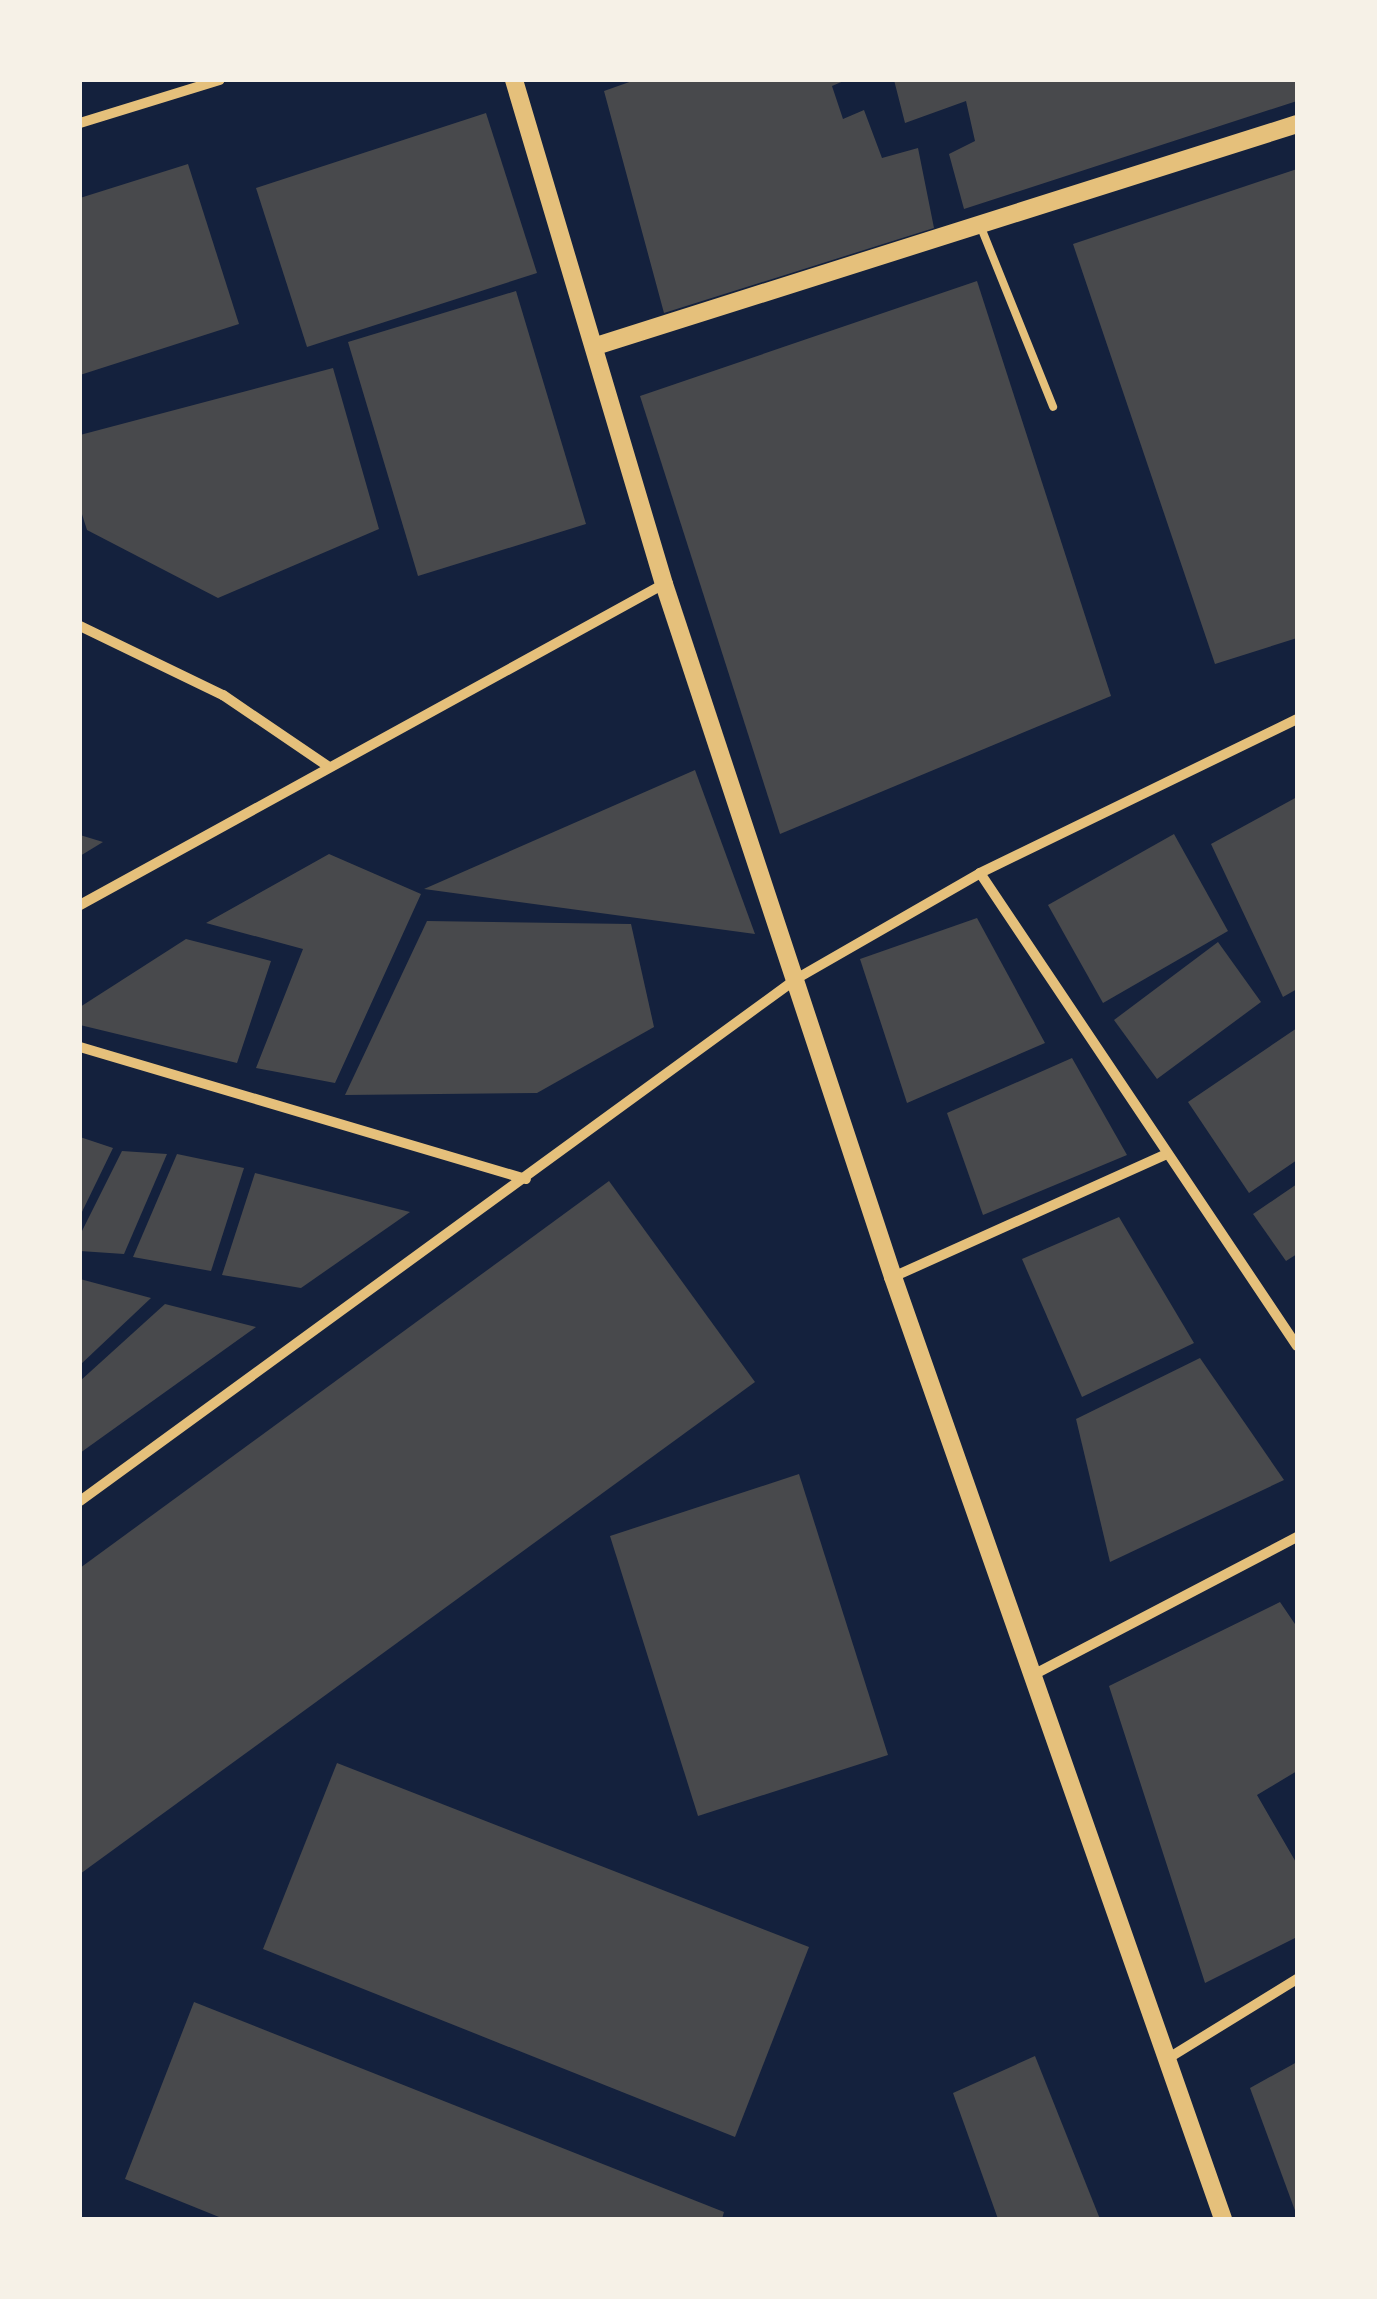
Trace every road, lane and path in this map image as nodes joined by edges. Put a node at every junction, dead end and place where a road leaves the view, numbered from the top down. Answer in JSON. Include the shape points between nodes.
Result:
{"nodes":[{"id":1,"x":220,"y":80,"type":"edge"},
{"id":2,"x":514,"y":80,"type":"edge"},
{"id":3,"x":80,"y":122,"type":"edge"},
{"id":4,"x":1297,"y":124,"type":"edge"},
{"id":5,"x":980,"y":224,"type":"junction"},
{"id":6,"x":596,"y":346,"type":"junction"},
{"id":7,"x":1053,"y":406,"type":"dead end"},
{"id":8,"x":664,"y":584,"type":"junction"},
{"id":9,"x":80,"y":626,"type":"edge"},
{"id":10,"x":1297,"y":719,"type":"edge"},
{"id":11,"x":329,"y":767,"type":"junction"},
{"id":12,"x":980,"y":872,"type":"junction"},
{"id":13,"x":80,"y":904,"type":"edge"},
{"id":14,"x":796,"y":980,"type":"junction"},
{"id":15,"x":80,"y":1047,"type":"edge"},
{"id":16,"x":1164,"y":1154,"type":"junction"},
{"id":17,"x":526,"y":1179,"type":"junction"},
{"id":18,"x":893,"y":1277,"type":"junction"},
{"id":19,"x":1297,"y":1346,"type":"edge"},
{"id":20,"x":80,"y":1501,"type":"edge"},
{"id":21,"x":1297,"y":1536,"type":"edge"},
{"id":22,"x":1033,"y":1675,"type":"junction"},
{"id":23,"x":1297,"y":1979,"type":"edge"},
{"id":24,"x":1167,"y":2059,"type":"junction"},
{"id":25,"x":1223,"y":2219,"type":"edge"}],
"edges":[{"from":1,"to":3,"type":"street"},
{"from":2,"to":6,"type":"street"},
{"from":4,"to":5,"type":"street"},
{"from":5,"to":6,"type":"street"},
{"from":5,"to":7,"type":"lane"},
{"from":6,"to":8,"type":"street"},
{"from":8,"to":11,"type":"street"},
{"from":8,"to":14,"type":"street"},
{"from":9,"to":11,"type":"street","via":[[224,695]]},
{"from":10,"to":12,"type":"street"},
{"from":11,"to":13,"type":"street"},
{"from":12,"to":14,"type":"street"},
{"from":12,"to":16,"type":"street"},
{"from":14,"to":17,"type":"street"},
{"from":14,"to":18,"type":"street"},
{"from":15,"to":17,"type":"street"},
{"from":16,"to":18,"type":"street"},
{"from":16,"to":19,"type":"street"},
{"from":17,"to":20,"type":"street"},
{"from":18,"to":22,"type":"street"},
{"from":21,"to":22,"type":"street"},
{"from":22,"to":24,"type":"street"},
{"from":23,"to":24,"type":"street"},
{"from":24,"to":25,"type":"street"}]}
